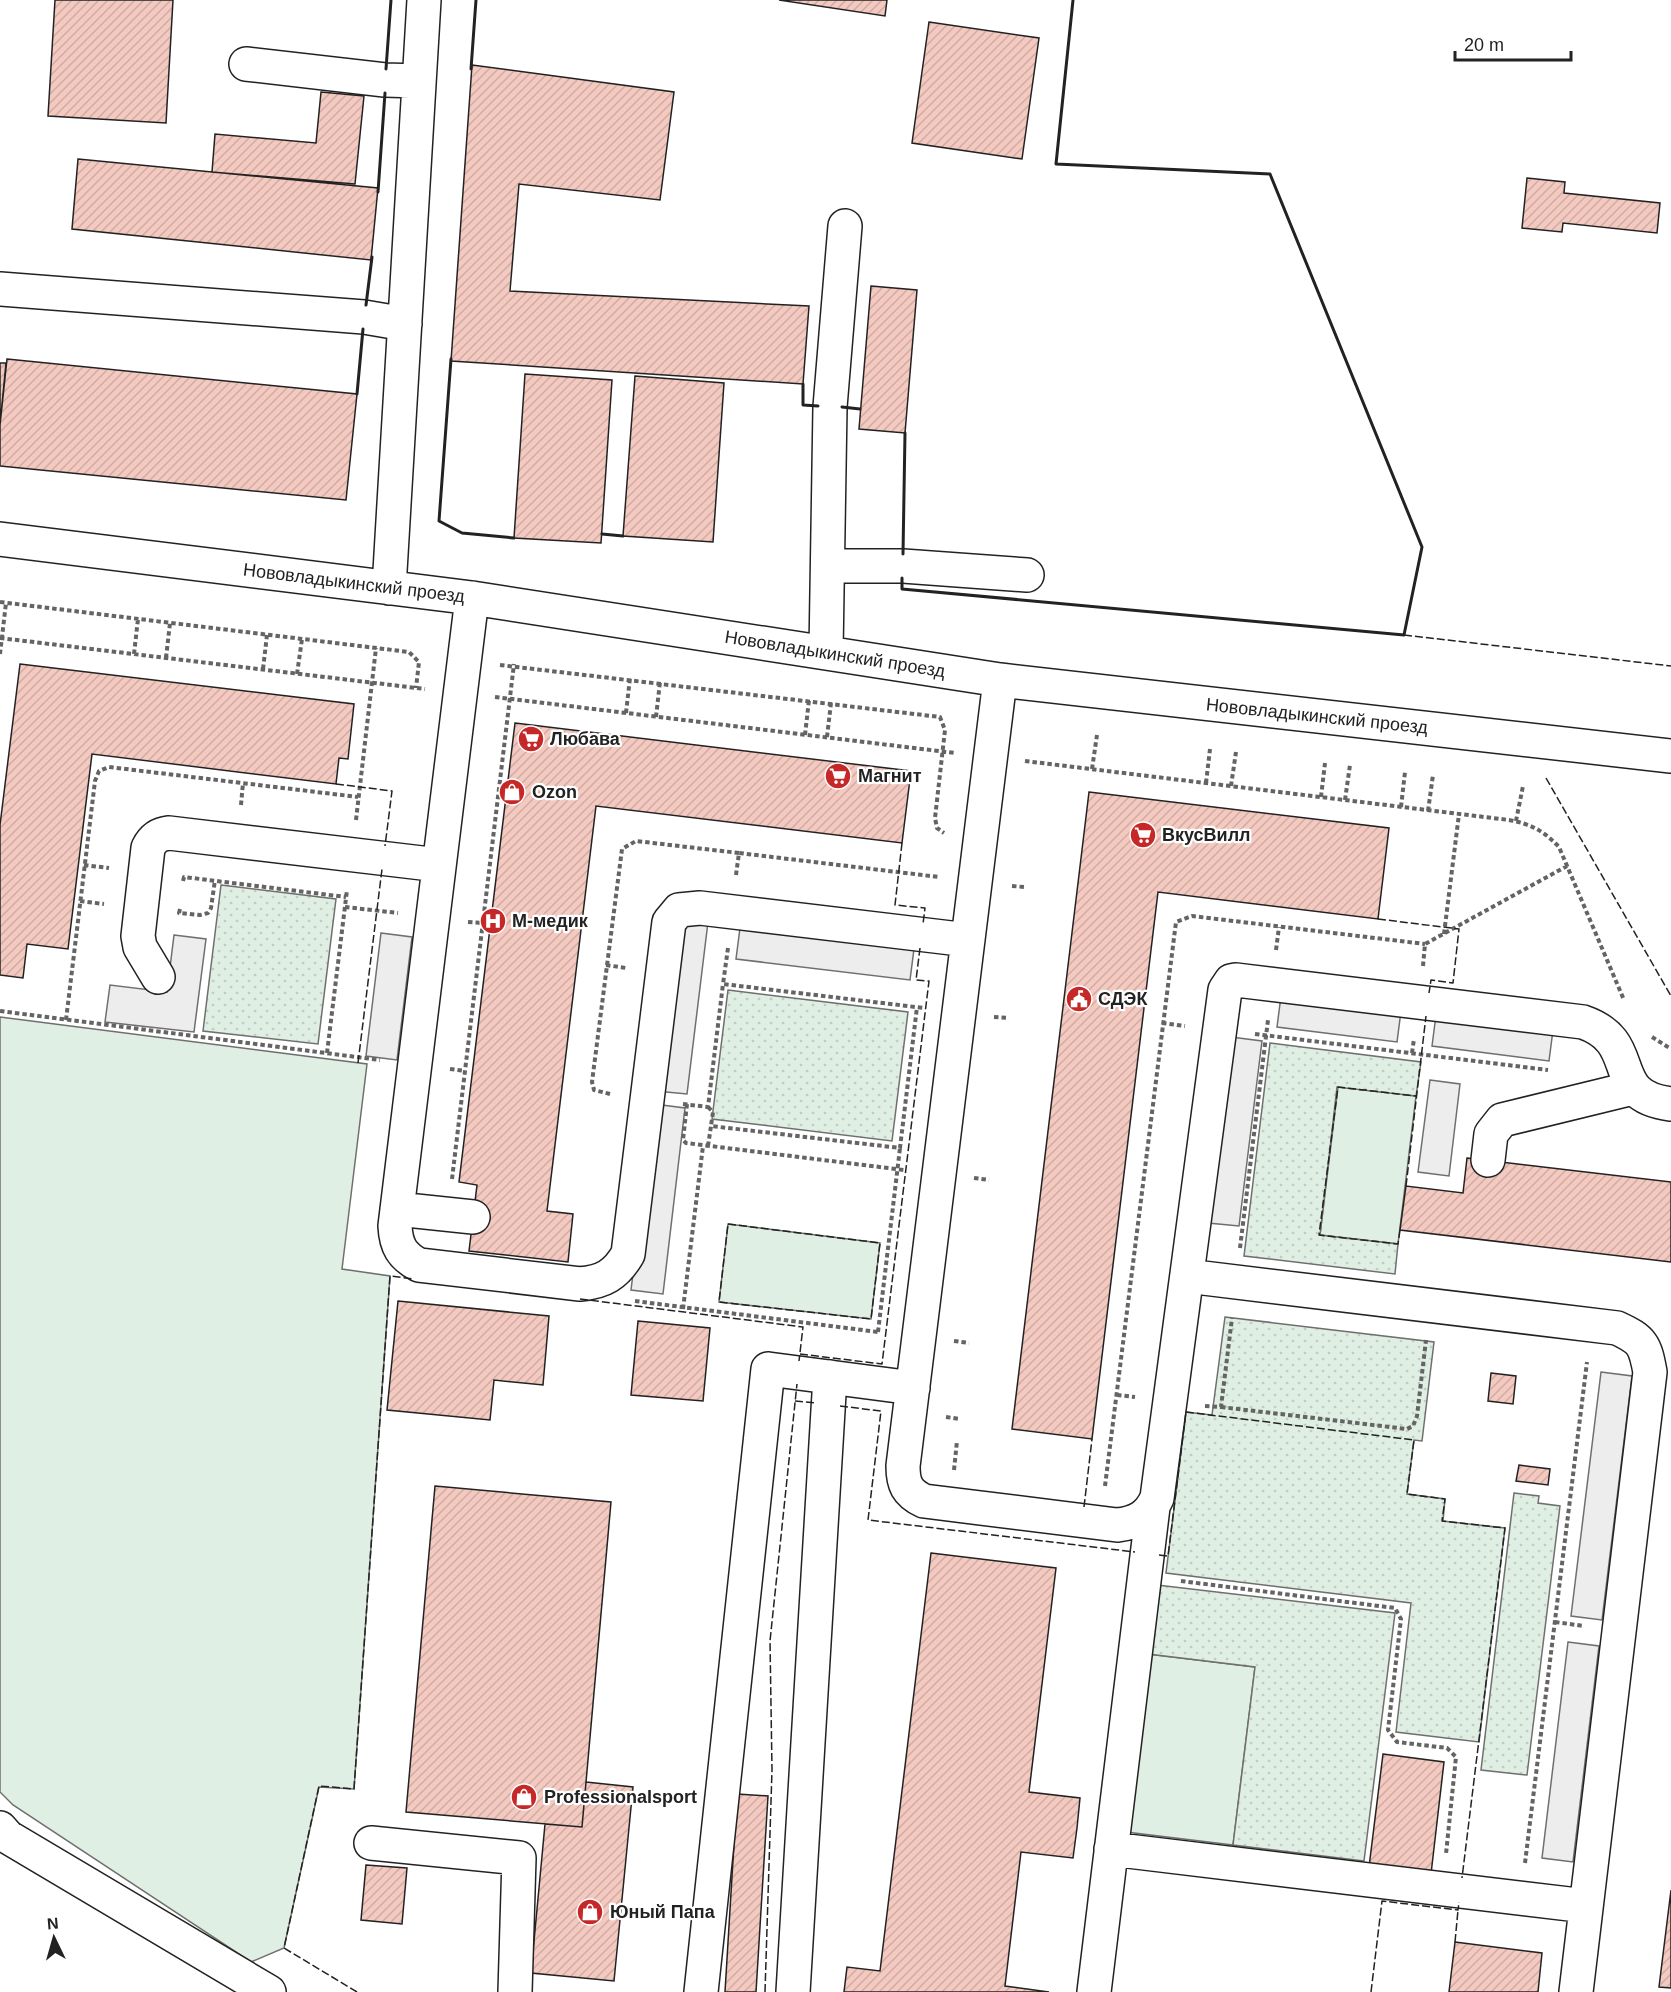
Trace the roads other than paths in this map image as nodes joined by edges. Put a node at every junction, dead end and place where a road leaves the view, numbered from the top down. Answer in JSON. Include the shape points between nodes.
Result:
{"nodes":[{"id":1,"x":424,"y":0,"type":"edge"},
{"id":2,"x":246,"y":64,"type":"dead end"},
{"id":3,"x":419,"y":81,"type":"junction"},
{"id":4,"x":845,"y":226,"type":"dead end"},
{"id":5,"x":0,"y":289,"type":"edge"},
{"id":6,"x":405,"y":324,"type":"junction"},
{"id":7,"x":0,"y":539,"type":"edge"},
{"id":8,"x":828,"y":566,"type":"junction"},
{"id":9,"x":1027,"y":575,"type":"dead end"},
{"id":10,"x":389,"y":588,"type":"junction"},
{"id":11,"x":472,"y":598,"type":"junction"},
{"id":12,"x":826,"y":652,"type":"junction"},
{"id":13,"x":1000,"y":680,"type":"junction"},
{"id":14,"x":1671,"y":756,"type":"edge"},
{"id":15,"x":439,"y":865,"type":"junction"},
{"id":16,"x":968,"y":940,"type":"junction"},
{"id":17,"x":158,"y":977,"type":"dead end"},
{"id":18,"x":1633,"y":1088,"type":"junction"},
{"id":19,"x":1671,"y":1104,"type":"edge"},
{"id":20,"x":1488,"y":1160,"type":"dead end"},
{"id":21,"x":398,"y":1209,"type":"junction"},
{"id":22,"x":460,"y":1216,"type":"road end"},
{"id":23,"x":1187,"y":1276,"type":"junction"},
{"id":24,"x":830,"y":1377,"type":"junction"},
{"id":25,"x":913,"y":1388,"type":"junction"},
{"id":26,"x":1153,"y":1507,"type":"junction"},
{"id":27,"x":0,"y":1828,"type":"edge"},
{"id":28,"x":370,"y":1843,"type":"dead end"},
{"id":29,"x":1112,"y":1849,"type":"junction"},
{"id":30,"x":1586,"y":1906,"type":"junction"},
{"id":31,"x":269,"y":1992,"type":"edge"},
{"id":32,"x":515,"y":1992,"type":"edge"},
{"id":33,"x":701,"y":1992,"type":"edge"},
{"id":34,"x":793,"y":1992,"type":"edge"},
{"id":35,"x":1094,"y":1992,"type":"edge"},
{"id":36,"x":1576,"y":1992,"type":"edge"}],
"edges":[{"from":1,"to":3,"type":"street"},
{"from":2,"to":3,"type":"street"},
{"from":3,"to":6,"type":"street"},
{"from":4,"to":8,"type":"street","via":[[830,407]]},
{"from":5,"to":6,"type":"street","via":[[364,316]]},
{"from":6,"to":10,"type":"street"},
{"from":7,"to":10,"type":"street","name":"Нововладыкинский проезд"},
{"from":8,"to":9,"type":"street","via":[[903,566]]},
{"from":8,"to":12,"type":"street"},
{"from":10,"to":11,"type":"street","name":"Нововладыкинский проезд"},
{"from":11,"to":12,"type":"street","name":"Нововладыкинский проезд"},
{"from":11,"to":15,"type":"street"},
{"from":12,"to":13,"type":"street","name":"Нововладыкинский проезд"},
{"from":13,"to":14,"type":"street","name":"Нововладыкинский проезд"},
{"from":13,"to":16,"type":"street"},
{"from":15,"to":17,"type":"street","via":[[170,832],[156,837],[148,848],[138,936]]},
{"from":15,"to":21,"type":"street"},
{"from":16,"to":21,"type":"street","via":[[732,912],[679,910],[669,922],[628,1254],[610,1277],[580,1284],[420,1265],[408,1259],[396,1241]]},
{"from":16,"to":25,"type":"street"},
{"from":18,"to":19,"type":"street","via":[[1650,1101]]},
{"from":18,"to":20,"type":"street","via":[[1497,1123],[1491,1134]]},
{"from":18,"to":23,"type":"street","via":[[1613,1040],[1597,1026],[1583,1022],[1231,981],[1225,990]]},
{"from":21,"to":22,"type":"street"},
{"from":23,"to":26,"type":"street"},
{"from":23,"to":30,"type":"street","via":[[1617,1328],[1635,1336],[1646,1348],[1650,1372]]},
{"from":24,"to":25,"type":"street"},
{"from":24,"to":33,"type":"street","via":[[768,1369]]},
{"from":24,"to":34,"type":"street"},
{"from":25,"to":26,"type":"street","via":[[903,1480],[913,1496],[924,1501],[1117,1525],[1143,1518]]},
{"from":26,"to":29,"type":"street"},
{"from":27,"to":31,"type":"street","via":[[8,1837]]},
{"from":28,"to":32,"type":"street","via":[[519,1858]]},
{"from":29,"to":30,"type":"street"},
{"from":29,"to":35,"type":"street"},
{"from":30,"to":36,"type":"street"}]}
